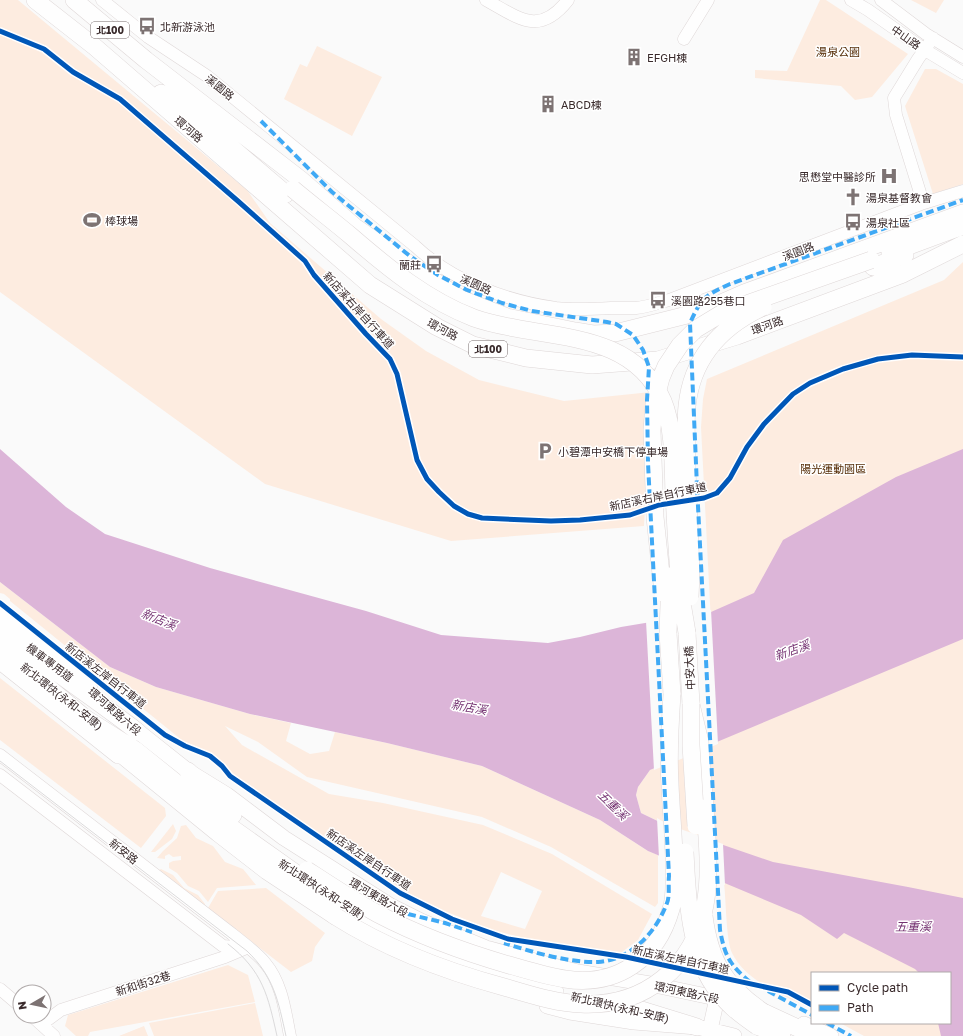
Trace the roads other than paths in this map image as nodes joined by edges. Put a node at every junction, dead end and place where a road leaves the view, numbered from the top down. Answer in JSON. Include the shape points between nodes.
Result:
{"nodes":[{"id":1,"x":35,"y":0,"type":"edge"},
{"id":2,"x":74,"y":0,"type":"edge"},
{"id":3,"x":102,"y":0,"type":"edge"},
{"id":4,"x":486,"y":0,"type":"edge"},
{"id":5,"x":568,"y":0,"type":"edge"},
{"id":6,"x":708,"y":0,"type":"edge"},
{"id":7,"x":851,"y":0,"type":"edge"},
{"id":8,"x":881,"y":0,"type":"edge"},
{"id":9,"x":933,"y":38,"type":"junction"},
{"id":10,"x":684,"y":39,"type":"dead end"},
{"id":11,"x":95,"y":47,"type":"junction"},
{"id":12,"x":925,"y":50,"type":"junction"},
{"id":13,"x":963,"y":57,"type":"edge"},
{"id":14,"x":146,"y":60,"type":"junction"},
{"id":15,"x":963,"y":73,"type":"edge"},
{"id":16,"x":963,"y":191,"type":"edge"},
{"id":17,"x":290,"y":192,"type":"junction"},
{"id":18,"x":924,"y":204,"type":"junction"},
{"id":19,"x":963,"y":213,"type":"edge"},
{"id":20,"x":963,"y":226,"type":"edge"},
{"id":21,"x":963,"y":234,"type":"edge"},
{"id":22,"x":963,"y":244,"type":"edge"},
{"id":23,"x":963,"y":254,"type":"edge"},
{"id":24,"x":872,"y":263,"type":"junction"},
{"id":25,"x":903,"y":274,"type":"junction"},
{"id":26,"x":0,"y":613,"type":"edge"},
{"id":27,"x":0,"y":623,"type":"edge"},
{"id":28,"x":0,"y":630,"type":"edge"},
{"id":29,"x":668,"y":633,"type":"junction"},
{"id":30,"x":687,"y":633,"type":"junction"},
{"id":31,"x":0,"y":647,"type":"edge"},
{"id":32,"x":0,"y":662,"type":"edge"},
{"id":33,"x":672,"y":694,"type":"junction"},
{"id":34,"x":691,"y":704,"type":"junction"},
{"id":35,"x":85,"y":718,"type":"junction"},
{"id":36,"x":138,"y":732,"type":"junction"},
{"id":37,"x":0,"y":755,"type":"edge"},
{"id":38,"x":188,"y":771,"type":"junction"},
{"id":39,"x":0,"y":775,"type":"edge"},
{"id":40,"x":247,"y":948,"type":"junction"},
{"id":41,"x":0,"y":989,"type":"edge"},
{"id":42,"x":717,"y":998,"type":"junction"},
{"id":43,"x":12,"y":999,"type":"edge"},
{"id":44,"x":52,"y":1017,"type":"edge"},
{"id":45,"x":42,"y":1024,"type":"edge"},
{"id":46,"x":763,"y":1025,"type":"edge"},
{"id":47,"x":704,"y":1028,"type":"junction"},
{"id":48,"x":54,"y":1036,"type":"edge"},
{"id":49,"x":290,"y":1036,"type":"edge"},
{"id":50,"x":734,"y":1036,"type":"edge"},
{"id":51,"x":782,"y":1036,"type":"edge"},
{"id":52,"x":798,"y":1036,"type":"edge"},
{"id":53,"x":815,"y":1036,"type":"edge"},
{"id":54,"x":831,"y":1036,"type":"edge"}],
"edges":[{"from":1,"to":11,"type":"highway","name":"環河路","number":"北100"},
{"from":2,"to":14,"type":"highway","number":"北100"},
{"from":3,"to":18,"type":"street","name":"溪園路","via":[[148,37],[207,76],[427,258],[486,290],[523,301],[557,308],[636,308],[668,300]]},
{"from":4,"to":5,"type":"street","via":[[522,20],[535,22],[547,19]]},
{"from":6,"to":10,"type":"street"},
{"from":7,"to":12,"type":"street","name":"中山路"},
{"from":8,"to":9,"type":"street","name":"中山路"},
{"from":9,"to":12,"type":"street"},
{"from":9,"to":13,"type":"street","name":"中山路"},
{"from":11,"to":17,"type":"highway","via":[[197,118]]},
{"from":11,"to":25,"type":"highway","name":"環河路","number":"北100","via":[[370,285],[437,327],[473,344],[526,358],[592,365],[658,360],[737,336]]},
{"from":12,"to":15,"type":"street","name":"中山路"},
{"from":12,"to":18,"type":"street","via":[[894,98],[896,115]]},
{"from":14,"to":17,"type":"highway"},
{"from":14,"to":19,"type":"highway","number":"北100","via":[[300,179],[355,227],[461,299],[507,317],[576,331],[593,334],[615,333],[702,311]]},
{"from":16,"to":18,"type":"street","name":"溪園路"},
{"from":17,"to":29,"type":"highway","bridge":true,"via":[[378,270],[426,304],[484,330],[566,345],[609,357],[637,377],[657,412],[662,435],[671,555]]},
{"from":17,"to":30,"type":"highway","bridge":true,"via":[[388,268],[432,298],[474,318],[605,347],[639,367],[663,401],[669,422],[681,594]]},
{"from":20,"to":24,"type":"highway"},
{"from":21,"to":24,"type":"highway"},
{"from":22,"to":25,"type":"highway","name":"環河路","number":"北100"},
{"from":23,"to":25,"type":"highway"},
{"from":24,"to":29,"type":"highway","bridge":true,"via":[[724,312],[696,329],[680,345],[666,366],[654,405],[652,430],[655,517]]},
{"from":24,"to":30,"type":"highway","bridge":true,"via":[[748,314],[716,340],[697,368],[687,406],[691,574]]},
{"from":26,"to":36,"type":"main road","name":"環河東路六段","via":[[63,664]]},
{"from":27,"to":36,"type":"street","name":"機車專用道"},
{"from":28,"to":36,"type":"highway","name":"新北環快(永和-安康)"},
{"from":29,"to":33,"type":"highway","name":"中安大橋"},
{"from":30,"to":34,"type":"highway","name":"中安大橋"},
{"from":31,"to":35,"type":"highway","name":"新北環快(永和-安康)"},
{"from":32,"to":47,"type":"main road","via":[[270,880],[371,942],[423,966],[503,995],[570,1012],[634,1022]]},
{"from":33,"to":38,"type":"highway","bridge":true,"via":[[669,742],[674,866],[672,906],[662,935],[652,949],[637,963],[603,978],[565,979],[537,973],[476,956],[397,924],[307,870],[246,826]]},
{"from":33,"to":46,"type":"highway","bridge":true,"via":[[687,891],[695,944],[714,986],[739,1014]]},
{"from":34,"to":35,"type":"highway","bridge":true,"via":[[700,742],[705,801],[708,866],[702,919],[693,940],[669,974],[647,990],[616,1002],[598,1004],[552,1000],[472,979],[420,959],[335,916],[267,871],[218,833],[120,754]]},
{"from":34,"to":46,"type":"highway","bridge":true,"via":[[694,798],[701,897],[707,937],[721,971],[747,1001]]},
{"from":35,"to":47,"type":"highway","name":"新北環快(永和-安康)","via":[[137,752],[262,850],[389,932],[447,958],[503,978],[546,990],[642,1010]]},
{"from":36,"to":38,"type":"main road","name":"環河東路六段"},
{"from":37,"to":40,"type":"street","name":"新安路"},
{"from":38,"to":42,"type":"main road","name":"環河東路六段","via":[[227,795],[284,838],[391,906],[421,921],[486,948],[546,964]]},
{"from":39,"to":40,"type":"street","name":"新安路","via":[[223,946]]},
{"from":40,"to":44,"type":"street","name":"新和街32巷","via":[[61,1010]]},
{"from":40,"to":49,"type":"street","name":"新安路","via":[[264,962],[280,989]]},
{"from":41,"to":43,"type":"street"},
{"from":42,"to":47,"type":"main road"},
{"from":42,"to":54,"type":"main road","name":"環河東路六段","via":[[745,1004],[799,1022]]},
{"from":45,"to":48,"type":"street"},
{"from":46,"to":51,"type":"highway"},
{"from":46,"to":52,"type":"highway"},
{"from":46,"to":53,"type":"highway"},
{"from":47,"to":50,"type":"main road"}]}
